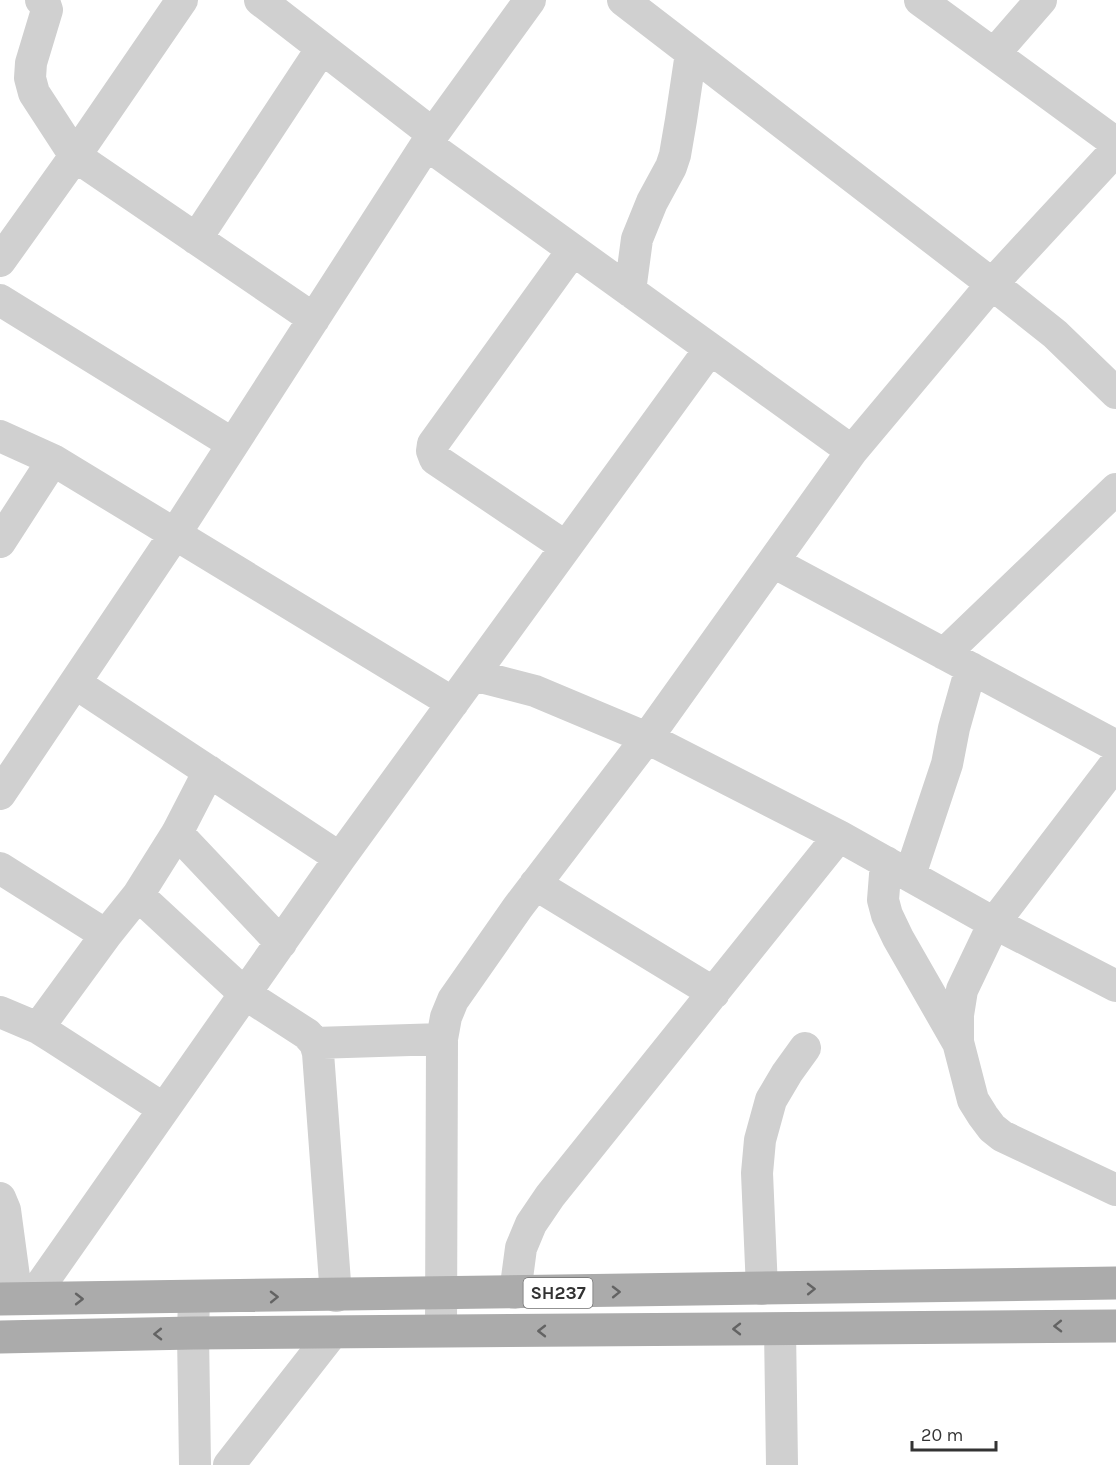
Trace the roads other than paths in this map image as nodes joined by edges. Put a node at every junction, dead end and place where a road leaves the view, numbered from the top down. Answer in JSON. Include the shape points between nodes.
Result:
{"nodes":[{"id":1,"x":41,"y":0,"type":"edge"},
{"id":2,"x":182,"y":0,"type":"edge"},
{"id":3,"x":260,"y":0,"type":"edge"},
{"id":4,"x":530,"y":0,"type":"edge"},
{"id":5,"x":623,"y":0,"type":"edge"},
{"id":6,"x":920,"y":0,"type":"edge"},
{"id":7,"x":1041,"y":0,"type":"edge"},
{"id":8,"x":322,"y":48,"type":"junction"},
{"id":9,"x":691,"y":53,"type":"junction"},
{"id":10,"x":994,"y":54,"type":"junction"},
{"id":11,"x":429,"y":140,"type":"junction"},
{"id":12,"x":1116,"y":143,"type":"edge"},
{"id":13,"x":1116,"y":150,"type":"edge"},
{"id":14,"x":75,"y":156,"type":"junction"},
{"id":15,"x":196,"y":239,"type":"junction"},
{"id":16,"x":573,"y":250,"type":"junction"},
{"id":17,"x":0,"y":261,"type":"edge"},
{"id":18,"x":992,"y":284,"type":"junction"},
{"id":19,"x":630,"y":291,"type":"junction"},
{"id":20,"x":0,"y":300,"type":"edge"},
{"id":21,"x":314,"y":319,"type":"junction"},
{"id":22,"x":710,"y":349,"type":"junction"},
{"id":23,"x":1116,"y":393,"type":"edge"},
{"id":24,"x":0,"y":436,"type":"edge"},
{"id":25,"x":233,"y":444,"type":"junction"},
{"id":26,"x":852,"y":451,"type":"junction"},
{"id":27,"x":53,"y":460,"type":"junction"},
{"id":28,"x":1116,"y":489,"type":"edge"},
{"id":29,"x":175,"y":534,"type":"junction"},
{"id":30,"x":0,"y":542,"type":"edge"},
{"id":31,"x":566,"y":547,"type":"junction"},
{"id":32,"x":773,"y":562,"type":"junction"},
{"id":33,"x":944,"y":654,"type":"junction"},
{"id":34,"x":971,"y":668,"type":"junction"},
{"id":35,"x":473,"y":675,"type":"junction"},
{"id":36,"x":75,"y":683,"type":"junction"},
{"id":37,"x":453,"y":703,"type":"junction"},
{"id":38,"x":647,"y":738,"type":"junction"},
{"id":39,"x":1116,"y":746,"type":"edge"},
{"id":40,"x":1116,"y":764,"type":"edge"},
{"id":41,"x":209,"y":771,"type":"junction"},
{"id":42,"x":0,"y":794,"type":"edge"},
{"id":43,"x":177,"y":833,"type":"junction"},
{"id":44,"x":840,"y":836,"type":"junction"},
{"id":45,"x":340,"y":858,"type":"junction"},
{"id":46,"x":0,"y":868,"type":"edge"},
{"id":47,"x":898,"y":869,"type":"junction"},
{"id":48,"x":535,"y":884,"type":"junction"},
{"id":49,"x":138,"y":895,"type":"junction"},
{"id":50,"x":993,"y":922,"type":"junction"},
{"id":51,"x":106,"y":935,"type":"junction"},
{"id":52,"x":281,"y":943,"type":"junction"},
{"id":53,"x":1116,"y":986,"type":"edge"},
{"id":54,"x":714,"y":993,"type":"junction"},
{"id":55,"x":245,"y":994,"type":"junction"},
{"id":56,"x":0,"y":1012,"type":"edge"},
{"id":57,"x":38,"y":1028,"type":"junction"},
{"id":58,"x":442,"y":1039,"type":"junction"},
{"id":59,"x":958,"y":1042,"type":"junction"},
{"id":60,"x":315,"y":1043,"type":"junction"},
{"id":61,"x":805,"y":1048,"type":"dead end"},
{"id":62,"x":164,"y":1109,"type":"junction"},
{"id":63,"x":1116,"y":1190,"type":"edge"},
{"id":64,"x":0,"y":1197,"type":"edge"},
{"id":65,"x":1116,"y":1283,"type":"edge"},
{"id":66,"x":762,"y":1289,"type":"junction"},
{"id":67,"x":515,"y":1293,"type":"junction"},
{"id":68,"x":441,"y":1294,"type":"junction"},
{"id":69,"x":336,"y":1296,"type":"junction"},
{"id":70,"x":194,"y":1298,"type":"junction"},
{"id":71,"x":16,"y":1299,"type":"edge"},
{"id":72,"x":1116,"y":1326,"type":"edge"},
{"id":73,"x":780,"y":1329,"type":"junction"},
{"id":74,"x":441,"y":1331,"type":"junction"},
{"id":75,"x":333,"y":1332,"type":"junction"},
{"id":76,"x":193,"y":1333,"type":"junction"},
{"id":77,"x":0,"y":1337,"type":"edge"},
{"id":78,"x":195,"y":1465,"type":"edge"},
{"id":79,"x":229,"y":1465,"type":"edge"},
{"id":80,"x":782,"y":1465,"type":"edge"}],
"edges":[{"from":1,"to":14,"type":"street","via":[[47,10],[30,78],[34,93]]},
{"from":2,"to":14,"type":"street"},
{"from":3,"to":8,"type":"street"},
{"from":4,"to":11,"type":"street"},
{"from":5,"to":9,"type":"street"},
{"from":6,"to":10,"type":"street"},
{"from":7,"to":10,"type":"street"},
{"from":8,"to":11,"type":"street"},
{"from":8,"to":15,"type":"street"},
{"from":9,"to":18,"type":"street"},
{"from":9,"to":19,"type":"street","via":[[675,155],[637,239]]},
{"from":10,"to":12,"type":"street"},
{"from":11,"to":16,"type":"street"},
{"from":11,"to":21,"type":"street"},
{"from":13,"to":18,"type":"street"},
{"from":14,"to":15,"type":"street"},
{"from":14,"to":17,"type":"street"},
{"from":15,"to":21,"type":"street"},
{"from":16,"to":19,"type":"street"},
{"from":16,"to":31,"type":"street","via":[[433,444],[432,451],[435,459]]},
{"from":18,"to":23,"type":"street","via":[[1055,334]]},
{"from":18,"to":26,"type":"street"},
{"from":19,"to":22,"type":"street"},
{"from":20,"to":25,"type":"street"},
{"from":21,"to":25,"type":"street"},
{"from":22,"to":26,"type":"street"},
{"from":22,"to":31,"type":"street"},
{"from":24,"to":27,"type":"street"},
{"from":25,"to":29,"type":"street"},
{"from":26,"to":32,"type":"street"},
{"from":27,"to":29,"type":"street"},
{"from":27,"to":30,"type":"street"},
{"from":28,"to":33,"type":"street"},
{"from":29,"to":36,"type":"street"},
{"from":29,"to":37,"type":"street"},
{"from":31,"to":35,"type":"street"},
{"from":32,"to":33,"type":"street"},
{"from":32,"to":38,"type":"street"},
{"from":33,"to":34,"type":"street"},
{"from":34,"to":39,"type":"street"},
{"from":34,"to":47,"type":"street","via":[[947,764]]},
{"from":35,"to":37,"type":"street"},
{"from":35,"to":38,"type":"street","via":[[535,691]]},
{"from":36,"to":41,"type":"street"},
{"from":36,"to":42,"type":"street"},
{"from":37,"to":45,"type":"street"},
{"from":38,"to":44,"type":"street"},
{"from":38,"to":48,"type":"street"},
{"from":40,"to":50,"type":"street"},
{"from":41,"to":43,"type":"street"},
{"from":41,"to":45,"type":"street"},
{"from":43,"to":49,"type":"street"},
{"from":43,"to":52,"type":"street"},
{"from":44,"to":47,"type":"street"},
{"from":44,"to":54,"type":"street"},
{"from":45,"to":52,"type":"street"},
{"from":46,"to":51,"type":"street"},
{"from":47,"to":50,"type":"street"},
{"from":47,"to":59,"type":"street","via":[[883,900],[887,915]]},
{"from":48,"to":54,"type":"street"},
{"from":48,"to":58,"type":"street","via":[[453,1000]]},
{"from":49,"to":51,"type":"street"},
{"from":49,"to":55,"type":"street"},
{"from":50,"to":53,"type":"street"},
{"from":50,"to":59,"type":"street","via":[[962,990]]},
{"from":51,"to":57,"type":"street"},
{"from":52,"to":55,"type":"street"},
{"from":54,"to":67,"type":"street","via":[[531,1224],[521,1248]]},
{"from":55,"to":60,"type":"street"},
{"from":55,"to":62,"type":"street"},
{"from":56,"to":57,"type":"street"},
{"from":57,"to":62,"type":"street"},
{"from":58,"to":60,"type":"street"},
{"from":58,"to":68,"type":"street"},
{"from":59,"to":63,"type":"street","via":[[974,1100],[992,1128]]},
{"from":60,"to":69,"type":"street"},
{"from":61,"to":66,"type":"street","via":[[771,1100],[760,1140],[757,1173]]},
{"from":62,"to":71,"type":"street"},
{"from":64,"to":71,"type":"street"},
{"from":66,"to":65,"type":"main road","number":"SH237","one_way":true},
{"from":67,"to":66,"type":"main road","number":"SH237","one_way":true},
{"from":67,"to":68,"type":"main road","number":"SH237"},
{"from":68,"to":69,"type":"main road","number":"SH237"},
{"from":68,"to":74,"type":"street"},
{"from":70,"to":69,"type":"main road","number":"SH237","one_way":true},
{"from":71,"to":70,"type":"main road","number":"SH237","one_way":true},
{"from":70,"to":76,"type":"street"},
{"from":72,"to":73,"type":"main road","number":"SH237","one_way":true},
{"from":73,"to":74,"type":"main road","number":"SH237","one_way":true},
{"from":73,"to":80,"type":"street"},
{"from":74,"to":75,"type":"main road","number":"SH237"},
{"from":75,"to":76,"type":"main road","number":"SH237"},
{"from":75,"to":79,"type":"street"},
{"from":76,"to":77,"type":"main road","number":"SH237","one_way":true},
{"from":76,"to":78,"type":"street"}]}
